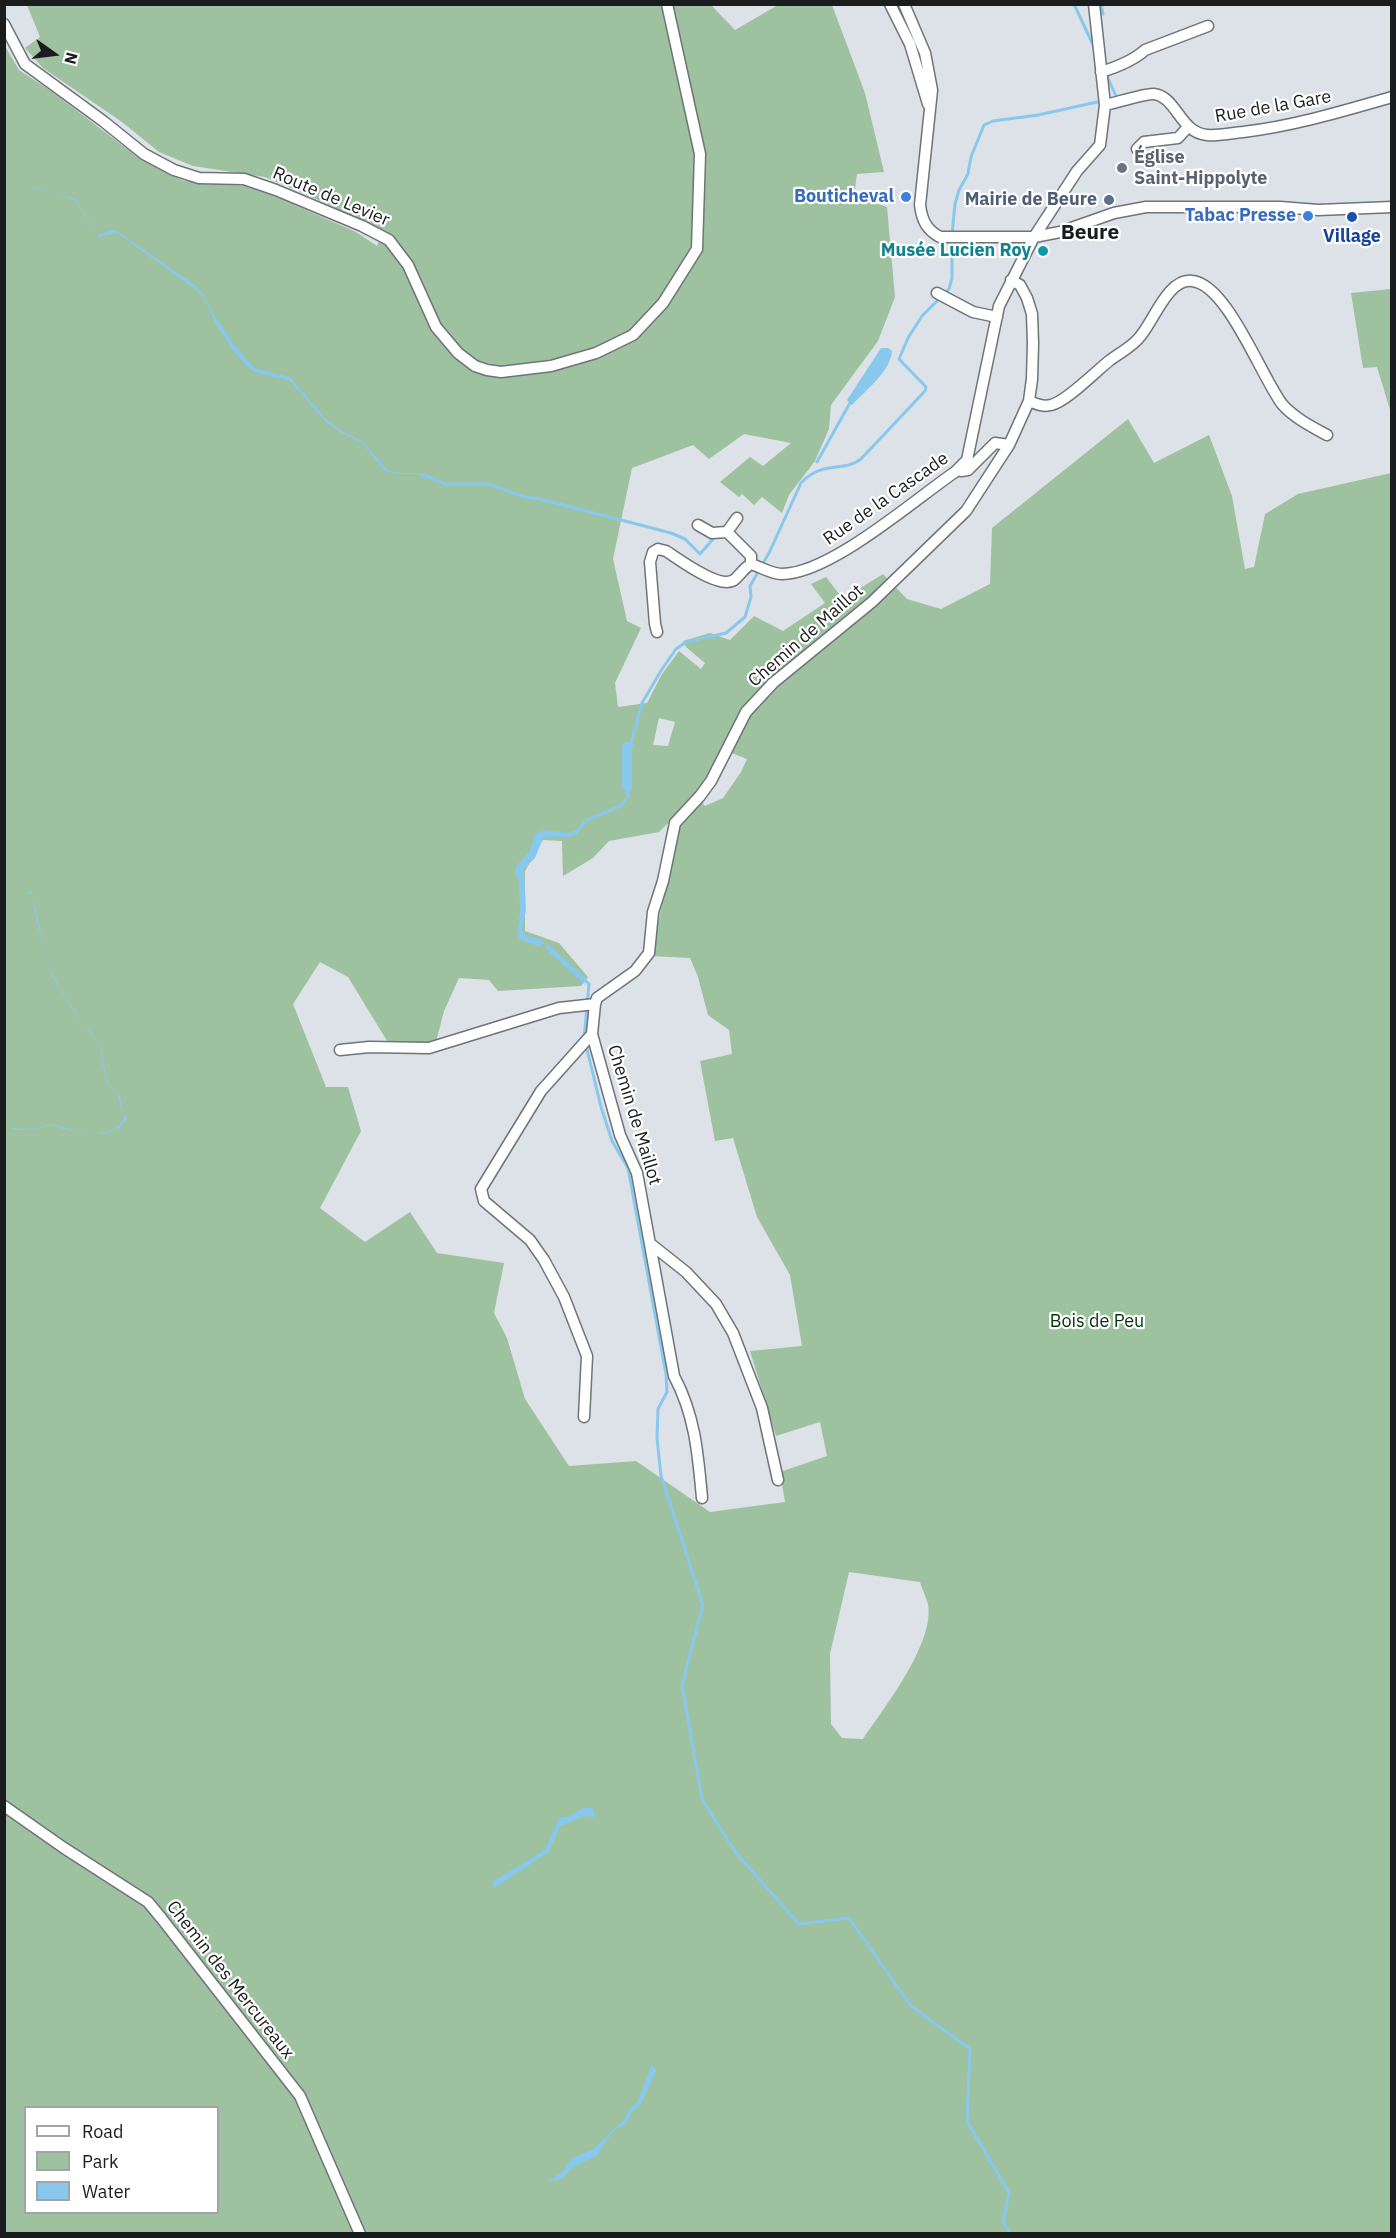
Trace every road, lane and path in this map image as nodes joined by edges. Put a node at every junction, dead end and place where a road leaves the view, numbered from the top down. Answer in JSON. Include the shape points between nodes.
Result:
{"nodes":[{"id":1,"x":667,"y":4,"type":"edge"},
{"id":2,"x":890,"y":4,"type":"edge"},
{"id":3,"x":904,"y":4,"type":"edge"},
{"id":4,"x":1094,"y":4,"type":"edge"},
{"id":5,"x":4,"y":24,"type":"edge"},
{"id":6,"x":1208,"y":26,"type":"dead end"},
{"id":7,"x":1104,"y":70,"type":"junction"},
{"id":8,"x":1392,"y":97,"type":"edge"},
{"id":9,"x":1104,"y":102,"type":"junction"},
{"id":10,"x":930,"y":116,"type":"junction"},
{"id":11,"x":1188,"y":127,"type":"junction"},
{"id":12,"x":1137,"y":149,"type":"dead end"},
{"id":13,"x":1392,"y":207,"type":"edge"},
{"id":14,"x":1034,"y":237,"type":"junction"},
{"id":15,"x":1011,"y":280,"type":"junction"},
{"id":16,"x":942,"y":296,"type":"dead end"},
{"id":17,"x":997,"y":317,"type":"junction"},
{"id":18,"x":1029,"y":401,"type":"junction"},
{"id":19,"x":1327,"y":435,"type":"dead end"},
{"id":20,"x":1009,"y":444,"type":"junction"},
{"id":21,"x":955,"y":472,"type":"junction"},
{"id":22,"x":737,"y":518,"type":"dead end"},
{"id":23,"x":698,"y":525,"type":"dead end"},
{"id":24,"x":727,"y":532,"type":"junction"},
{"id":25,"x":757,"y":566,"type":"junction"},
{"id":26,"x":657,"y":632,"type":"dead end"},
{"id":27,"x":589,"y":1004,"type":"junction"},
{"id":28,"x":587,"y":1038,"type":"junction"},
{"id":29,"x":340,"y":1050,"type":"dead end"},
{"id":30,"x":652,"y":1245,"type":"junction"},
{"id":31,"x":584,"y":1417,"type":"dead end"},
{"id":32,"x":778,"y":1480,"type":"dead end"},
{"id":33,"x":702,"y":1498,"type":"dead end"},
{"id":34,"x":4,"y":1806,"type":"edge"},
{"id":35,"x":360,"y":2234,"type":"edge"}],
"edges":[{"from":1,"to":5,"type":"street","name":"Route de Levier","via":[[700,154],[697,249],[663,303],[633,335],[596,353],[551,366],[501,372],[475,366],[458,353],[436,327],[408,265],[389,240],[276,190],[244,179],[199,178],[144,154],[25,64]]},
{"from":2,"to":10,"type":"street","via":[[910,44]]},
{"from":3,"to":10,"type":"street","via":[[925,53],[932,90]]},
{"from":4,"to":7,"type":"street","name":"Rue de la Cascade"},
{"from":6,"to":7,"type":"street"},
{"from":7,"to":9,"type":"street","name":"Rue de la Cascade"},
{"from":8,"to":11,"type":"street","name":"Rue de la Gare","via":[[1319,118],[1254,130],[1209,136]]},
{"from":9,"to":11,"type":"street","via":[[1154,94],[1166,100]]},
{"from":9,"to":14,"type":"street","name":"Rue de la Cascade","via":[[1098,148],[1077,171]]},
{"from":10,"to":14,"type":"street","via":[[920,205],[930,231],[948,239]]},
{"from":11,"to":12,"type":"street","via":[[1178,138],[1144,142]]},
{"from":13,"to":14,"type":"street","via":[[1146,207]]},
{"from":14,"to":15,"type":"street","name":"Rue de la Cascade"},
{"from":15,"to":17,"type":"street","name":"Rue de la Cascade"},
{"from":15,"to":18,"type":"street","name":"Chemin de Maillot","via":[[1020,285],[1032,315]]},
{"from":16,"to":17,"type":"street","via":[[973,312]]},
{"from":17,"to":21,"type":"street","name":"Rue de la Cascade","via":[[967,460]]},
{"from":18,"to":19,"type":"street","via":[[1049,406],[1060,402],[1139,339],[1168,294],[1179,284],[1195,281],[1208,288],[1234,317],[1263,375],[1284,406]]},
{"from":18,"to":20,"type":"street","name":"Chemin de Maillot"},
{"from":20,"to":21,"type":"street","via":[[995,443],[968,470]]},
{"from":20,"to":27,"type":"street","name":"Chemin de Maillot","via":[[966,512],[872,602],[773,683],[746,712],[711,781],[675,823],[653,912],[649,953],[635,971]]},
{"from":21,"to":25,"type":"street","name":"Rue de la Cascade","via":[[842,553],[794,572],[777,574]]},
{"from":22,"to":24,"type":"street"},
{"from":23,"to":24,"type":"street","via":[[712,533]]},
{"from":24,"to":25,"type":"street"},
{"from":25,"to":26,"type":"street","via":[[744,569],[728,582],[713,580],[666,551],[653,552],[650,561]]},
{"from":27,"to":28,"type":"street","name":"Chemin de Maillot","via":[[592,1013]]},
{"from":27,"to":29,"type":"street","via":[[429,1048]]},
{"from":28,"to":30,"type":"street","name":"Chemin de Maillot","via":[[620,1135],[638,1173]]},
{"from":28,"to":31,"type":"street","via":[[541,1091],[481,1189],[484,1201],[530,1240],[564,1297],[587,1356]]},
{"from":30,"to":32,"type":"street","via":[[686,1272],[716,1304],[733,1333],[762,1408]]},
{"from":30,"to":33,"type":"street","via":[[674,1376],[686,1397],[697,1440]]},
{"from":34,"to":35,"type":"street","name":"Chemin des Mercureaux","via":[[148,1902],[162,1918],[300,2096]]}]}
